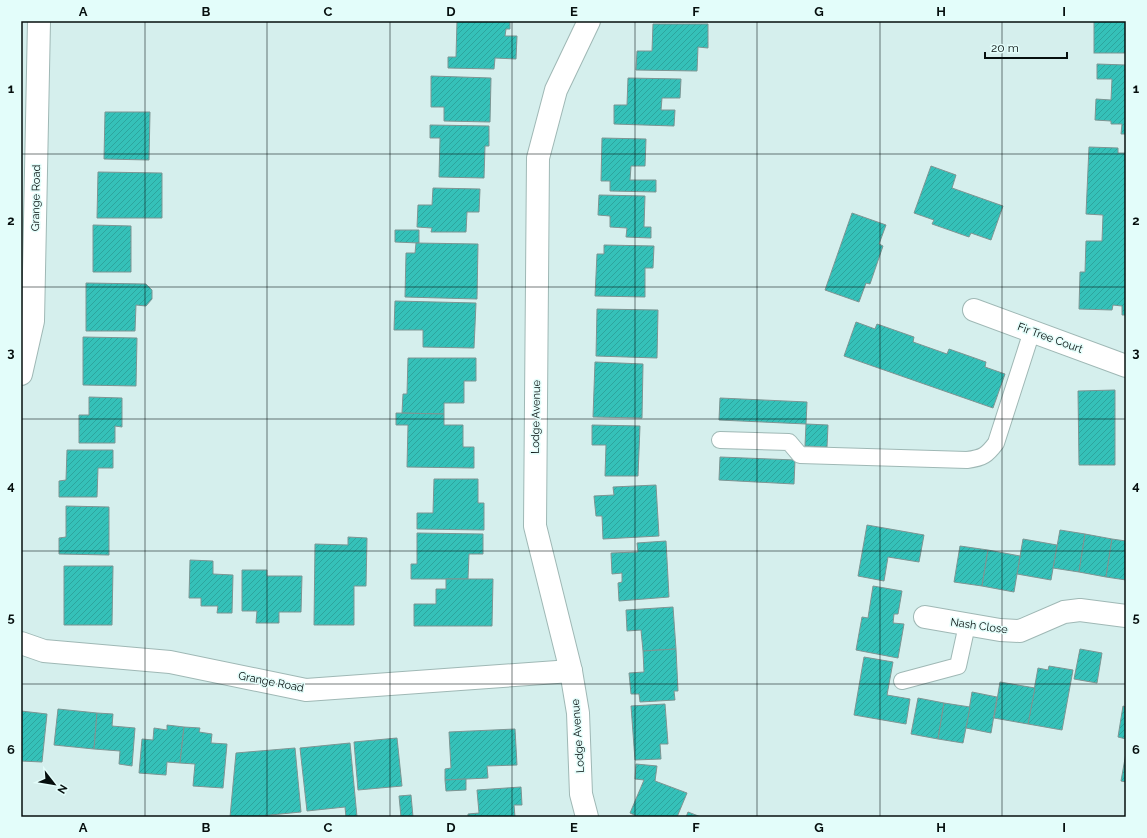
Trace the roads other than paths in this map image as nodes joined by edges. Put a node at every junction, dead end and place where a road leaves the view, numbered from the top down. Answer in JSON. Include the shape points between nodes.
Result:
{"nodes":[{"id":1,"x":39,"y":21,"type":"edge"},
{"id":2,"x":589,"y":21,"type":"edge"},
{"id":3,"x":974,"y":310,"type":"dead end"},
{"id":4,"x":1032,"y":331,"type":"junction"},
{"id":5,"x":1126,"y":366,"type":"edge"},
{"id":6,"x":21,"y":374,"type":"edge"},
{"id":7,"x":720,"y":440,"type":"dead end"},
{"id":8,"x":1126,"y":616,"type":"edge"},
{"id":9,"x":925,"y":617,"type":"dead end"},
{"id":10,"x":967,"y":625,"type":"junction"},
{"id":11,"x":21,"y":643,"type":"edge"},
{"id":12,"x":571,"y":671,"type":"junction"},
{"id":13,"x":902,"y":681,"type":"dead end"},
{"id":14,"x":587,"y":817,"type":"edge"}],
"edges":[{"from":1,"to":6,"type":"street","name":"Grange Road","via":[[33,321]]},
{"from":2,"to":12,"type":"street","name":"Lodge Avenue","via":[[556,90],[538,158],[535,526]]},
{"from":3,"to":4,"type":"street","name":"Fir Tree Court"},
{"from":4,"to":5,"type":"street","name":"Fir Tree Court"},
{"from":4,"to":7,"type":"lane","via":[[996,443],[990,452],[980,459],[800,455],[789,442]]},
{"from":8,"to":10,"type":"street","name":"Nash Close","via":[[1080,610],[1064,612],[1020,631]]},
{"from":9,"to":10,"type":"street","name":"Nash Close"},
{"from":10,"to":13,"type":"lane","via":[[958,666]]},
{"from":11,"to":12,"type":"street","name":"Grange Road","via":[[44,651],[170,662],[306,690]]},
{"from":12,"to":14,"type":"street","name":"Lodge Avenue","via":[[578,713],[581,794]]}]}
